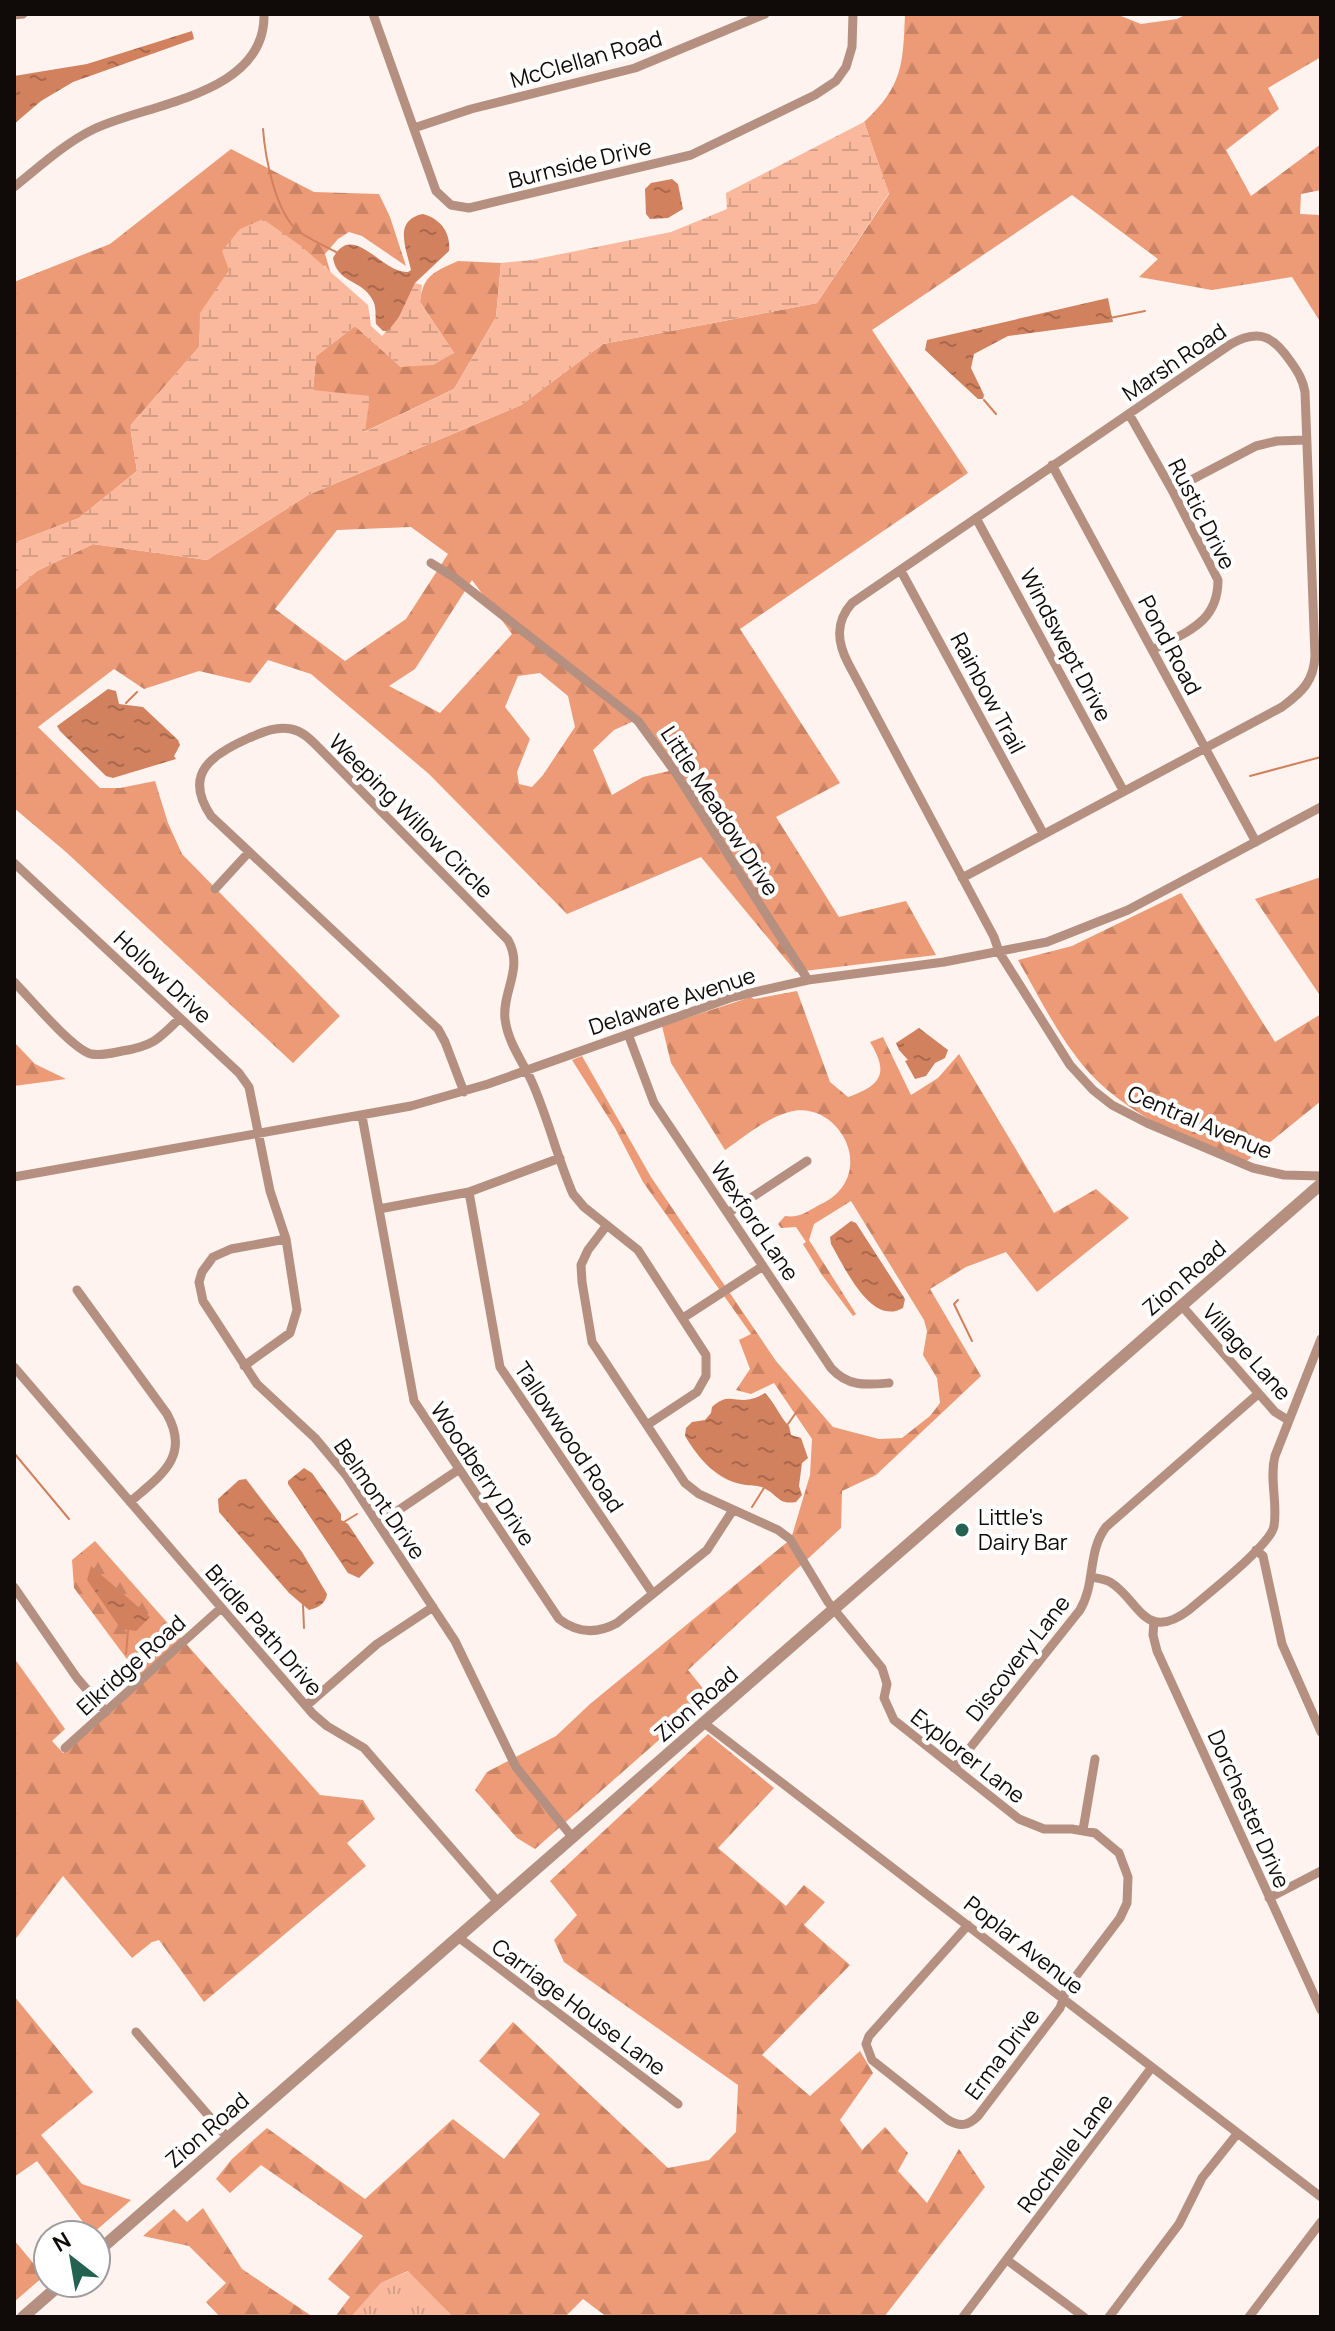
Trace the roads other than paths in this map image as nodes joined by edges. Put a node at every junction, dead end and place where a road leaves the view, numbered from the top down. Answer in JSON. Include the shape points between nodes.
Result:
{"nodes":[{"id":1,"x":23,"y":14,"type":"edge"},
{"id":2,"x":264,"y":14,"type":"edge"},
{"id":3,"x":373,"y":14,"type":"edge"},
{"id":4,"x":765,"y":14,"type":"edge"},
{"id":5,"x":853,"y":14,"type":"edge"},
{"id":6,"x":14,"y":15,"type":"edge"},
{"id":7,"x":414,"y":128,"type":"junction"},
{"id":8,"x":14,"y":187,"type":"edge"},
{"id":9,"x":1129,"y":414,"type":"junction"},
{"id":10,"x":1306,"y":440,"type":"junction"},
{"id":11,"x":1052,"y":465,"type":"junction"},
{"id":12,"x":1172,"y":490,"type":"junction"},
{"id":13,"x":976,"y":518,"type":"junction"},
{"id":14,"x":431,"y":563,"type":"dead end"},
{"id":15,"x":901,"y":571,"type":"junction"},
{"id":16,"x":1318,"y":609,"type":"edge"},
{"id":17,"x":1152,"y":650,"type":"junction"},
{"id":18,"x":1205,"y":746,"type":"junction"},
{"id":19,"x":1123,"y":790,"type":"junction"},
{"id":20,"x":1321,"y":807,"type":"edge"},
{"id":21,"x":1043,"y":833,"type":"junction"},
{"id":22,"x":1256,"y":842,"type":"junction"},
{"id":23,"x":249,"y":852,"type":"junction"},
{"id":24,"x":14,"y":863,"type":"edge"},
{"id":25,"x":962,"y":878,"type":"junction"},
{"id":26,"x":215,"y":889,"type":"dead end"},
{"id":27,"x":999,"y":952,"type":"junction"},
{"id":28,"x":808,"y":980,"type":"junction"},
{"id":29,"x":14,"y":982,"type":"edge"},
{"id":30,"x":180,"y":1018,"type":"junction"},
{"id":31,"x":628,"y":1034,"type":"junction"},
{"id":32,"x":525,"y":1071,"type":"junction"},
{"id":33,"x":464,"y":1092,"type":"junction"},
{"id":34,"x":362,"y":1116,"type":"junction"},
{"id":35,"x":258,"y":1134,"type":"junction"},
{"id":36,"x":560,"y":1158,"type":"junction"},
{"id":37,"x":807,"y":1161,"type":"dead end"},
{"id":38,"x":1321,"y":1176,"type":"edge"},
{"id":39,"x":14,"y":1177,"type":"edge"},
{"id":40,"x":1321,"y":1184,"type":"edge"},
{"id":41,"x":469,"y":1192,"type":"junction"},
{"id":42,"x":379,"y":1209,"type":"junction"},
{"id":43,"x":728,"y":1213,"type":"junction"},
{"id":44,"x":607,"y":1225,"type":"junction"},
{"id":45,"x":286,"y":1239,"type":"junction"},
{"id":46,"x":763,"y":1266,"type":"junction"},
{"id":47,"x":77,"y":1290,"type":"dead end"},
{"id":48,"x":1182,"y":1306,"type":"junction"},
{"id":49,"x":683,"y":1318,"type":"junction"},
{"id":50,"x":1321,"y":1339,"type":"edge"},
{"id":51,"x":244,"y":1366,"type":"junction"},
{"id":52,"x":14,"y":1367,"type":"edge"},
{"id":53,"x":889,"y":1383,"type":"dead end"},
{"id":54,"x":1258,"y":1394,"type":"junction"},
{"id":55,"x":1288,"y":1420,"type":"junction"},
{"id":56,"x":647,"y":1425,"type":"junction"},
{"id":57,"x":458,"y":1470,"type":"junction"},
{"id":58,"x":130,"y":1502,"type":"junction"},
{"id":59,"x":733,"y":1510,"type":"junction"},
{"id":60,"x":378,"y":1524,"type":"junction"},
{"id":61,"x":1256,"y":1550,"type":"junction"},
{"id":62,"x":1091,"y":1577,"type":"junction"},
{"id":63,"x":14,"y":1587,"type":"edge"},
{"id":64,"x":653,"y":1594,"type":"junction"},
{"id":65,"x":433,"y":1607,"type":"junction"},
{"id":66,"x":221,"y":1608,"type":"junction"},
{"id":67,"x":834,"y":1610,"type":"junction"},
{"id":68,"x":1154,"y":1621,"type":"junction"},
{"id":69,"x":306,"y":1706,"type":"junction"},
{"id":70,"x":106,"y":1712,"type":"junction"},
{"id":71,"x":704,"y":1723,"type":"junction"},
{"id":72,"x":1321,"y":1732,"type":"edge"},
{"id":73,"x":65,"y":1748,"type":"dead end"},
{"id":74,"x":1095,"y":1759,"type":"dead end"},
{"id":75,"x":954,"y":1768,"type":"junction"},
{"id":76,"x":1083,"y":1830,"type":"junction"},
{"id":77,"x":573,"y":1838,"type":"junction"},
{"id":78,"x":1321,"y":1871,"type":"edge"},
{"id":79,"x":1269,"y":1898,"type":"junction"},
{"id":80,"x":498,"y":1902,"type":"junction"},
{"id":81,"x":968,"y":1925,"type":"junction"},
{"id":82,"x":458,"y":1937,"type":"junction"},
{"id":83,"x":1064,"y":1999,"type":"junction"},
{"id":84,"x":1321,"y":2010,"type":"edge"},
{"id":85,"x":136,"y":2032,"type":"dead end"},
{"id":86,"x":1152,"y":2067,"type":"junction"},
{"id":87,"x":678,"y":2104,"type":"dead end"},
{"id":88,"x":1237,"y":2134,"type":"junction"},
{"id":89,"x":228,"y":2138,"type":"junction"},
{"id":90,"x":1321,"y":2197,"type":"edge"},
{"id":91,"x":1321,"y":2222,"type":"edge"},
{"id":92,"x":112,"y":2239,"type":"edge"},
{"id":93,"x":1007,"y":2260,"type":"junction"},
{"id":94,"x":44,"y":2299,"type":"edge"},
{"id":95,"x":23,"y":2317,"type":"edge"},
{"id":96,"x":963,"y":2317,"type":"edge"},
{"id":97,"x":1084,"y":2317,"type":"edge"},
{"id":98,"x":1109,"y":2317,"type":"edge"},
{"id":99,"x":1249,"y":2317,"type":"edge"}],
"edges":[{"from":1,"to":6,"type":"street"},
{"from":2,"to":8,"type":"street","via":[[258,46],[229,79],[98,128]]},
{"from":3,"to":7,"type":"street","name":"Burnside Drive"},
{"from":4,"to":7,"type":"street","name":"McClellan Road","via":[[635,68]]},
{"from":5,"to":7,"type":"street","name":"Burnside Drive","via":[[850,56],[833,85],[700,151],[671,160],[463,208],[436,191]]},
{"from":9,"to":10,"type":"street","name":"Marsh Road","via":[[1231,344],[1260,336],[1276,343],[1301,378]]},
{"from":9,"to":11,"type":"street","name":"Marsh Road"},
{"from":9,"to":12,"type":"street","name":"Rustic Drive"},
{"from":10,"to":12,"type":"street","via":[[1256,446]]},
{"from":10,"to":16,"type":"street","name":"Marsh Road"},
{"from":11,"to":13,"type":"street","name":"Marsh Road"},
{"from":11,"to":17,"type":"street","name":"Pond Road"},
{"from":12,"to":17,"type":"street","name":"Rustic Drive","via":[[1218,580],[1218,595],[1207,617]]},
{"from":13,"to":15,"type":"street","name":"Marsh Road"},
{"from":13,"to":19,"type":"street","name":"Windswept Drive"},
{"from":14,"to":28,"type":"street","name":"Little Meadow Drive","via":[[638,721]]},
{"from":15,"to":21,"type":"street","name":"Rainbow Trail"},
{"from":15,"to":25,"type":"street","name":"Marsh Road","via":[[846,610],[839,627],[840,646]]},
{"from":16,"to":18,"type":"street","name":"Marsh Road","via":[[1314,672],[1303,691]]},
{"from":17,"to":18,"type":"street","name":"Pond Road"},
{"from":18,"to":19,"type":"street","name":"Marsh Road"},
{"from":18,"to":22,"type":"street","name":"Pond Road"},
{"from":19,"to":21,"type":"street","name":"Marsh Road"},
{"from":20,"to":22,"type":"street","name":"Delaware Avenue"},
{"from":21,"to":25,"type":"street","name":"Marsh Road"},
{"from":22,"to":27,"type":"street","name":"Delaware Avenue","via":[[1103,922]]},
{"from":23,"to":26,"type":"street"},
{"from":23,"to":32,"type":"street","name":"Weeping Willow Circle","via":[[207,812],[200,794],[203,772],[216,754],[258,734],[277,728],[298,731],[508,940],[515,966],[505,1018]]},
{"from":23,"to":33,"type":"street","name":"Weeping Willow Circle","via":[[438,1029]]},
{"from":24,"to":30,"type":"street","name":"Hollow Drive"},
{"from":25,"to":27,"type":"street","name":"Marsh Road"},
{"from":27,"to":28,"type":"street","name":"Delaware Avenue"},
{"from":27,"to":38,"type":"street","name":"Central Avenue","via":[[1070,1065],[1112,1105],[1253,1168]]},
{"from":28,"to":31,"type":"street","name":"Delaware Avenue","via":[[733,997]]},
{"from":29,"to":30,"type":"street","via":[[75,1045],[92,1054],[147,1047]]},
{"from":30,"to":35,"type":"street","name":"Hollow Drive","via":[[245,1079]]},
{"from":31,"to":32,"type":"street","name":"Delaware Avenue"},
{"from":31,"to":43,"type":"street","name":"Wexford Lane","via":[[654,1103]]},
{"from":32,"to":33,"type":"street","name":"Delaware Avenue"},
{"from":32,"to":36,"type":"street","name":"Weeping Willow Circle"},
{"from":33,"to":34,"type":"street","name":"Delaware Avenue"},
{"from":34,"to":35,"type":"street","name":"Delaware Avenue"},
{"from":34,"to":42,"type":"street","name":"Woodberry Drive"},
{"from":35,"to":39,"type":"street","name":"Delaware Avenue"},
{"from":35,"to":45,"type":"street","name":"Hollow Drive"},
{"from":36,"to":41,"type":"street"},
{"from":36,"to":44,"type":"street","name":"Weeping Willow Circle","via":[[576,1198]]},
{"from":37,"to":43,"type":"street"},
{"from":40,"to":48,"type":"street","name":"Zion Road"},
{"from":41,"to":42,"type":"street"},
{"from":41,"to":64,"type":"street","name":"Tallowwood Road","via":[[500,1367]]},
{"from":42,"to":57,"type":"street","name":"Woodberry Drive","via":[[414,1401]]},
{"from":43,"to":46,"type":"street","name":"Wexford Lane"},
{"from":44,"to":49,"type":"street","name":"Weeping Willow Circle","via":[[638,1250]]},
{"from":44,"to":56,"type":"street","name":"Explorer Lane","via":[[581,1265],[592,1342]]},
{"from":45,"to":51,"type":"street","name":"Hollow Drive","via":[[296,1320],[284,1339]]},
{"from":45,"to":51,"type":"street","name":"Belmont Drive","via":[[222,1251],[202,1272],[203,1301]]},
{"from":46,"to":49,"type":"street"},
{"from":46,"to":53,"type":"street","name":"Wexford Lane","via":[[837,1374],[855,1384]]},
{"from":47,"to":58,"type":"street","via":[[175,1430],[169,1465]]},
{"from":48,"to":54,"type":"street","name":"Village Lane"},
{"from":48,"to":67,"type":"street","name":"Zion Road"},
{"from":49,"to":56,"type":"street","name":"Weeping Willow Circle","via":[[705,1352],[706,1376],[697,1392]]},
{"from":50,"to":55,"type":"street"},
{"from":51,"to":60,"type":"street","name":"Belmont Drive","via":[[335,1460]]},
{"from":52,"to":58,"type":"street","name":"Bridle Path Drive"},
{"from":54,"to":55,"type":"street","name":"Village Lane"},
{"from":54,"to":62,"type":"street","name":"Discovery Lane","via":[[1106,1527],[1094,1550]]},
{"from":55,"to":61,"type":"street","via":[[1273,1463],[1273,1529]]},
{"from":56,"to":59,"type":"street","name":"Explorer Lane","via":[[688,1487]]},
{"from":57,"to":60,"type":"street"},
{"from":57,"to":64,"type":"street","name":"Woodberry Drive","via":[[568,1625],[586,1631],[605,1629]]},
{"from":58,"to":66,"type":"street","name":"Bridle Path Drive"},
{"from":59,"to":64,"type":"street","name":"Woodberry Drive","via":[[707,1550]]},
{"from":59,"to":67,"type":"street","name":"Explorer Lane","via":[[790,1539]]},
{"from":60,"to":65,"type":"street","name":"Belmont Drive"},
{"from":61,"to":68,"type":"street","via":[[1181,1617]]},
{"from":61,"to":72,"type":"street","via":[[1263,1556],[1282,1644]]},
{"from":62,"to":68,"type":"street","via":[[1110,1582]]},
{"from":62,"to":75,"type":"street","name":"Discovery Lane","via":[[1077,1615]]},
{"from":63,"to":70,"type":"street"},
{"from":65,"to":69,"type":"street","via":[[377,1644]]},
{"from":65,"to":77,"type":"street","name":"Belmont Drive","via":[[466,1659],[509,1756]]},
{"from":66,"to":69,"type":"street","name":"Bridle Path Drive"},
{"from":66,"to":70,"type":"street","name":"Elkridge Road"},
{"from":67,"to":71,"type":"street","name":"Zion Road"},
{"from":67,"to":75,"type":"street","name":"Explorer Lane","via":[[882,1668],[884,1698],[894,1720]]},
{"from":68,"to":79,"type":"street","name":"Dorchester Drive","via":[[1157,1651]]},
{"from":69,"to":80,"type":"street","name":"Bridle Path Drive","via":[[369,1753]]},
{"from":70,"to":73,"type":"street","name":"Elkridge Road"},
{"from":71,"to":77,"type":"street","name":"Zion Road"},
{"from":71,"to":81,"type":"street","name":"Poplar Avenue"},
{"from":74,"to":76,"type":"street"},
{"from":75,"to":76,"type":"street","name":"Explorer Lane","via":[[1028,1824]]},
{"from":76,"to":83,"type":"street","name":"Explorer Lane","via":[[1104,1838],[1119,1853],[1128,1895],[1120,1918]]},
{"from":77,"to":80,"type":"street","name":"Zion Road"},
{"from":78,"to":79,"type":"street"},
{"from":79,"to":84,"type":"street","name":"Dorchester Drive"},
{"from":80,"to":82,"type":"street","name":"Zion Road"},
{"from":81,"to":83,"type":"street","name":"Poplar Avenue"},
{"from":81,"to":83,"type":"street","name":"Erma Drive","via":[[866,2044],[872,2060],[948,2120],[965,2125],[978,2116]]},
{"from":82,"to":87,"type":"street","name":"Carriage House Lane"},
{"from":82,"to":89,"type":"street","name":"Zion Road"},
{"from":83,"to":86,"type":"street","name":"Poplar Avenue"},
{"from":85,"to":89,"type":"street"},
{"from":86,"to":88,"type":"street","name":"Poplar Avenue"},
{"from":86,"to":93,"type":"street","name":"Rochelle Lane"},
{"from":88,"to":90,"type":"street","name":"Poplar Avenue"},
{"from":88,"to":98,"type":"street","via":[[1202,2178],[1179,2224]]},
{"from":89,"to":92,"type":"street","name":"Zion Road"},
{"from":91,"to":99,"type":"street"},
{"from":93,"to":96,"type":"street","name":"Rochelle Lane"},
{"from":93,"to":97,"type":"street"},
{"from":94,"to":95,"type":"street"}]}
